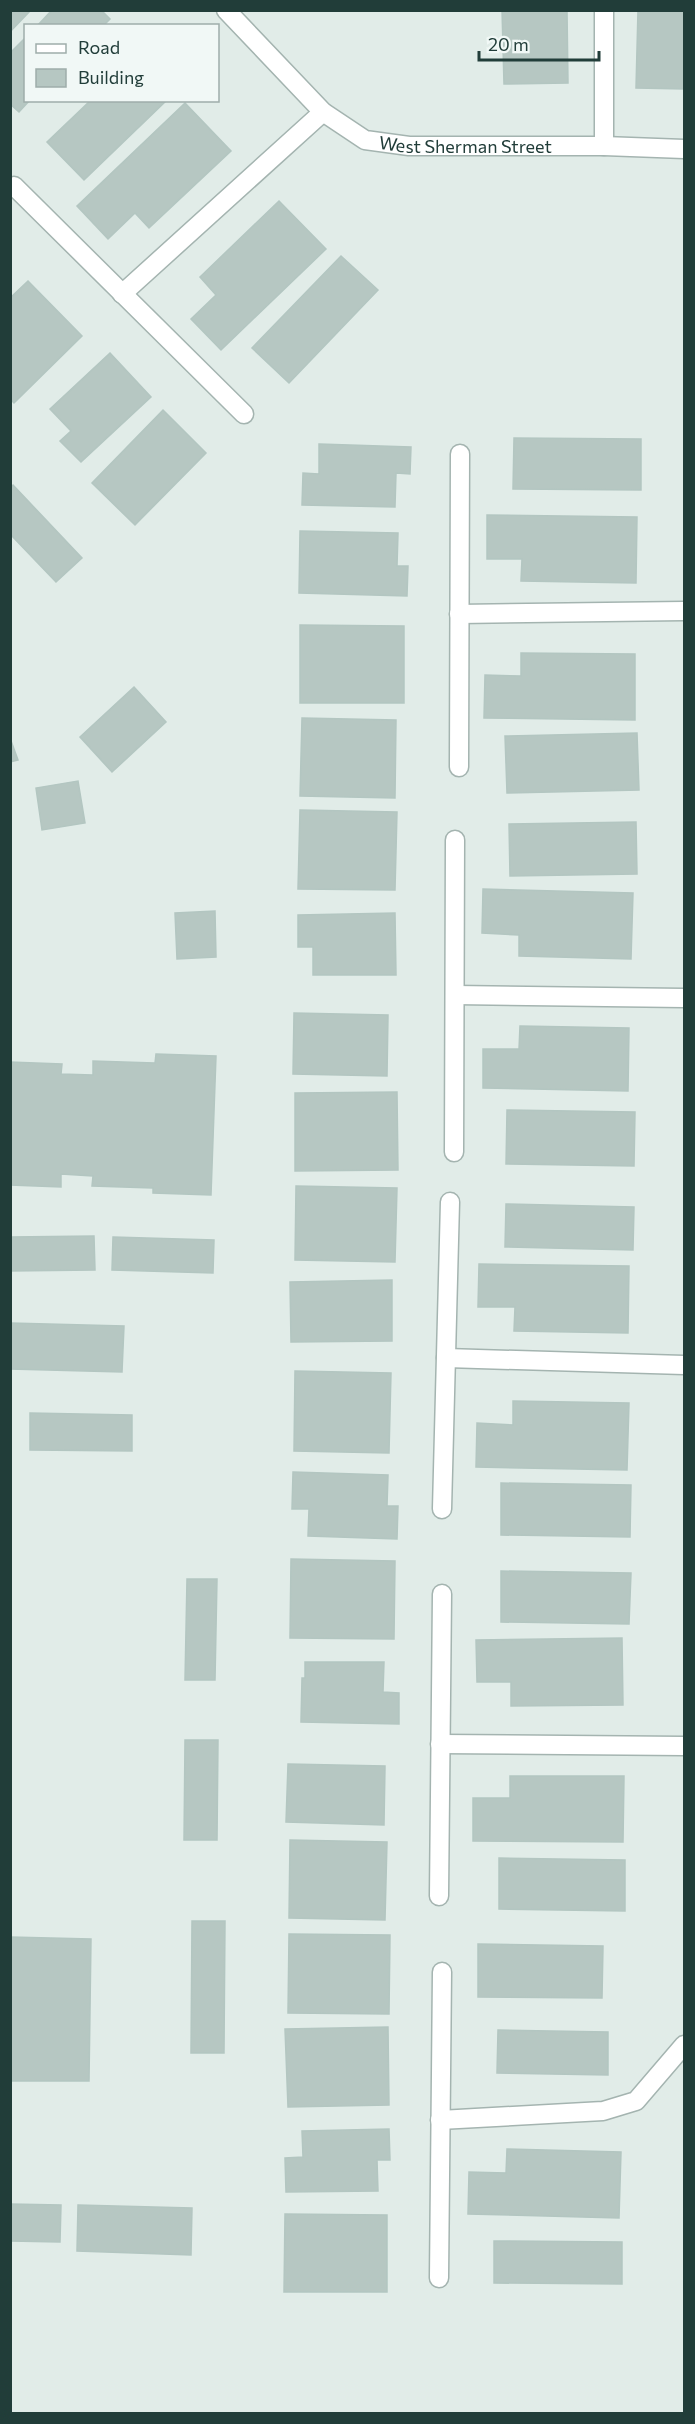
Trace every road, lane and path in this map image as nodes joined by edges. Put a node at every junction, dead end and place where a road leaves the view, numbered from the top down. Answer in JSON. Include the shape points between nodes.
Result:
{"nodes":[{"id":1,"x":226,"y":10,"type":"edge"},
{"id":2,"x":604,"y":10,"type":"edge"},
{"id":3,"x":323,"y":112,"type":"junction"},
{"id":4,"x":604,"y":146,"type":"junction"},
{"id":5,"x":684,"y":149,"type":"edge"},
{"id":6,"x":14,"y":186,"type":"dead end"},
{"id":7,"x":122,"y":294,"type":"junction"},
{"id":8,"x":244,"y":414,"type":"dead end"},
{"id":9,"x":460,"y":454,"type":"dead end"},
{"id":10,"x":684,"y":611,"type":"edge"},
{"id":11,"x":459,"y":614,"type":"junction"},
{"id":12,"x":459,"y":767,"type":"dead end"},
{"id":13,"x":455,"y":840,"type":"dead end"},
{"id":14,"x":455,"y":995,"type":"junction"},
{"id":15,"x":684,"y":998,"type":"edge"},
{"id":16,"x":454,"y":1152,"type":"dead end"},
{"id":17,"x":450,"y":1202,"type":"dead end"},
{"id":18,"x":446,"y":1358,"type":"junction"},
{"id":19,"x":684,"y":1365,"type":"edge"},
{"id":20,"x":442,"y":1509,"type":"dead end"},
{"id":21,"x":442,"y":1594,"type":"dead end"},
{"id":22,"x":440,"y":1744,"type":"junction"},
{"id":23,"x":684,"y":1746,"type":"edge"},
{"id":24,"x":439,"y":1896,"type":"dead end"},
{"id":25,"x":442,"y":1972,"type":"dead end"},
{"id":26,"x":684,"y":2045,"type":"edge"},
{"id":27,"x":440,"y":2120,"type":"junction"},
{"id":28,"x":439,"y":2278,"type":"dead end"}],
"edges":[{"from":1,"to":3,"type":"street","name":"West Sherman Street"},
{"from":2,"to":4,"type":"street"},
{"from":3,"to":4,"type":"street","name":"West Sherman Street","via":[[365,140],[409,146]]},
{"from":3,"to":7,"type":"street"},
{"from":4,"to":5,"type":"street","name":"West Sherman Street"},
{"from":6,"to":7,"type":"street"},
{"from":7,"to":8,"type":"street"},
{"from":9,"to":11,"type":"street"},
{"from":10,"to":11,"type":"street"},
{"from":11,"to":12,"type":"street"},
{"from":13,"to":14,"type":"street"},
{"from":14,"to":15,"type":"street"},
{"from":14,"to":16,"type":"street"},
{"from":17,"to":18,"type":"street"},
{"from":18,"to":19,"type":"street"},
{"from":18,"to":20,"type":"street"},
{"from":21,"to":22,"type":"street"},
{"from":22,"to":23,"type":"street"},
{"from":22,"to":24,"type":"street"},
{"from":25,"to":27,"type":"street"},
{"from":26,"to":27,"type":"street","via":[[636,2102],[603,2111]]},
{"from":27,"to":28,"type":"street"}]}
